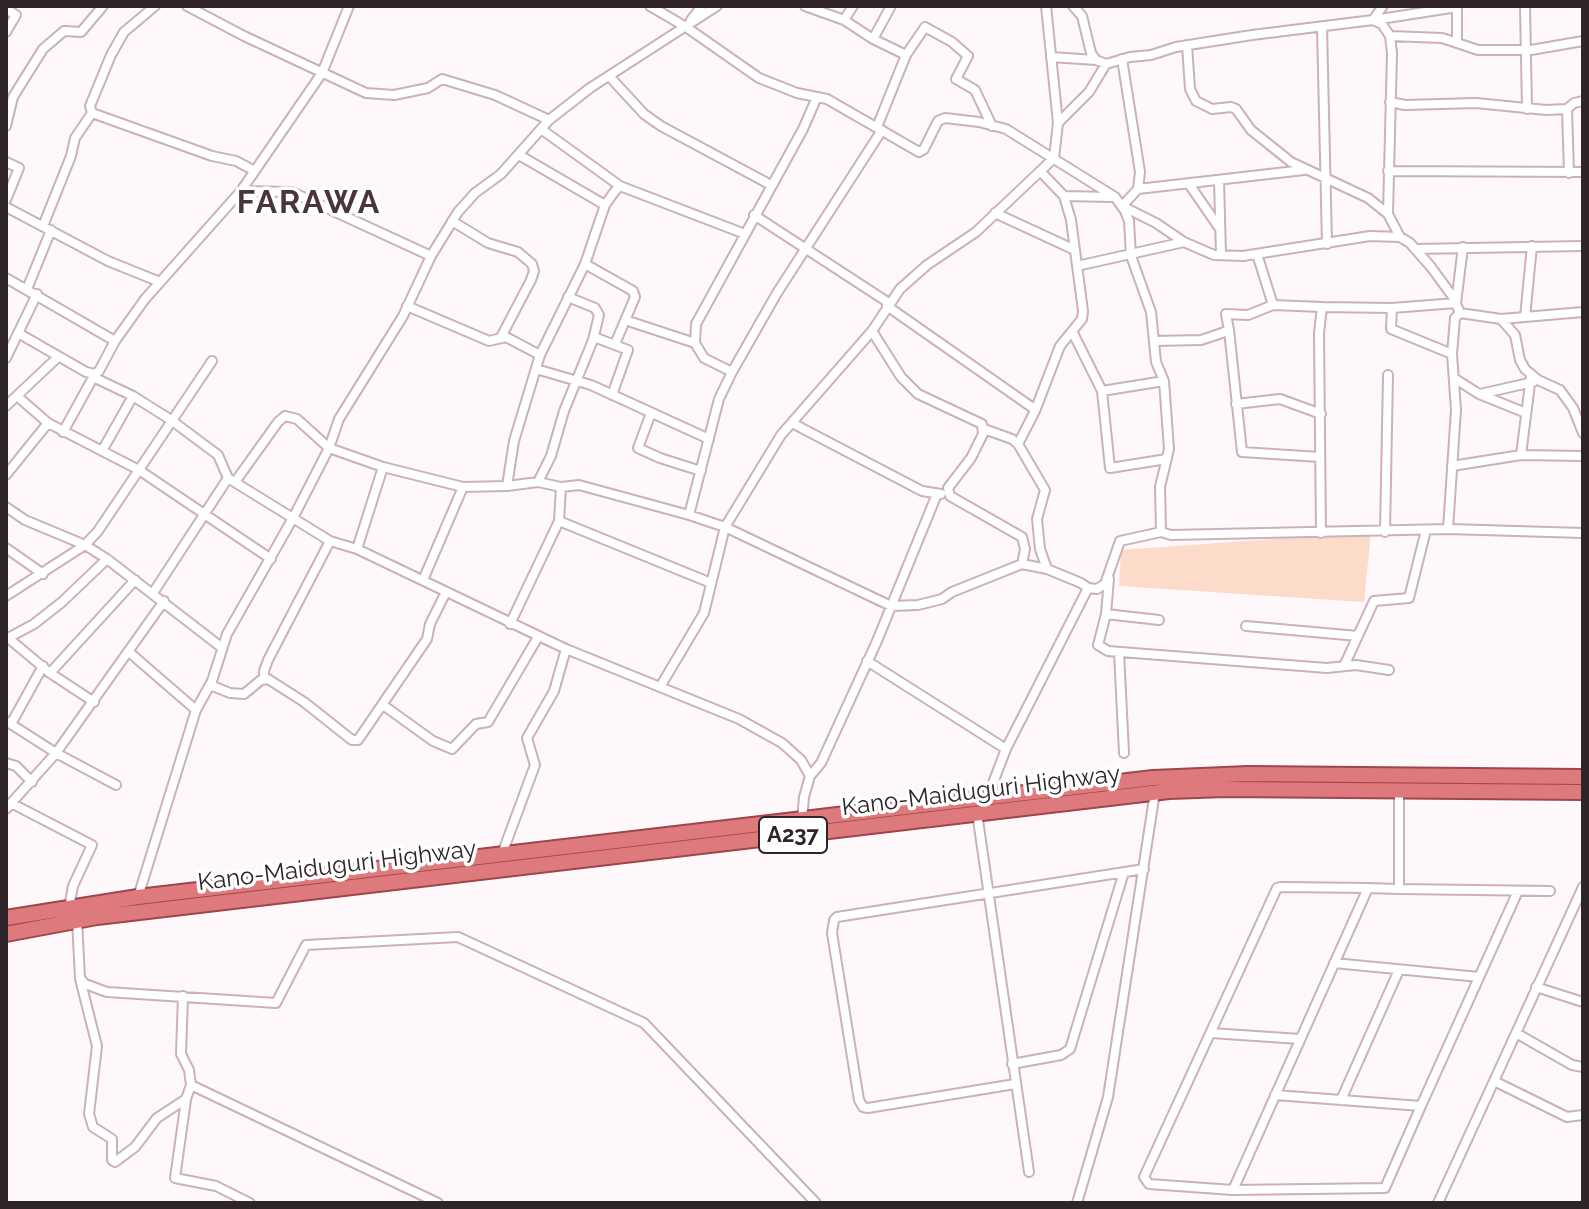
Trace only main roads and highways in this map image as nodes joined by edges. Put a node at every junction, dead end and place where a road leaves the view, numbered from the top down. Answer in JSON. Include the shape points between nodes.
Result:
{"nodes":[{"id":1,"x":1583,"y":777,"type":"edge"},
{"id":2,"x":1154,"y":785,"type":"junction"},
{"id":3,"x":1583,"y":792,"type":"edge"},
{"id":4,"x":73,"y":914,"type":"junction"},
{"id":5,"x":6,"y":918,"type":"edge"},
{"id":6,"x":6,"y":934,"type":"edge"}],
"edges":[{"from":1,"to":2,"type":"highway","name":"Kano-Maiduguri Highway","number":"A237","via":[[1248,774]]},
{"from":2,"to":3,"type":"highway","name":"Kano-Maiduguri Highway","number":"A237"},
{"from":2,"to":4,"type":"highway","name":"Kano-Maiduguri Highway","number":"A237","via":[[977,813]]},
{"from":2,"to":4,"type":"highway","name":"Kano-Maiduguri Highway","number":"A237","via":[[988,796],[138,897]]},
{"from":4,"to":5,"type":"highway","name":"Kano-Maiduguri Highway","number":"A237"},
{"from":4,"to":6,"type":"highway","name":"Kano-Maiduguri Highway","number":"A237"}]}
